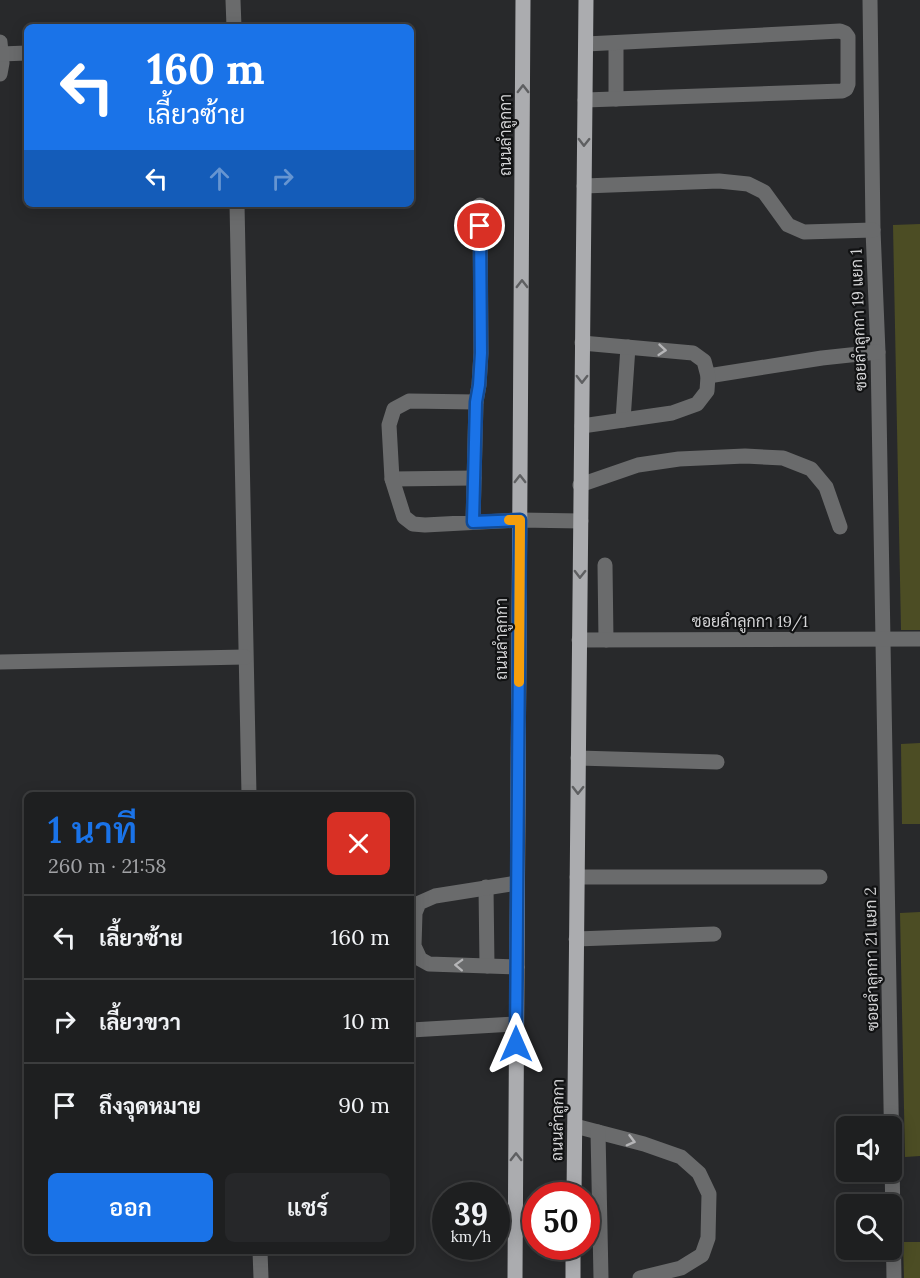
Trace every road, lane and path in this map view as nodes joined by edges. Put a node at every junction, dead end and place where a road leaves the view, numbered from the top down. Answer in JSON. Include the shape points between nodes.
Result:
{"nodes":[{"id":1,"x":233,"y":0,"type":"edge"},
{"id":2,"x":523,"y":0,"type":"edge"},
{"id":3,"x":586,"y":0,"type":"edge"},
{"id":4,"x":870,"y":0,"type":"edge"},
{"id":5,"x":234,"y":24,"type":"edge"},
{"id":6,"x":616,"y":43,"type":"junction"},
{"id":7,"x":585,"y":44,"type":"junction"},
{"id":8,"x":1,"y":48,"type":"edge"},
{"id":9,"x":24,"y":52,"type":"edge"},
{"id":10,"x":0,"y":74,"type":"edge"},
{"id":11,"x":616,"y":99,"type":"junction"},
{"id":12,"x":585,"y":100,"type":"junction"},
{"id":13,"x":584,"y":186,"type":"junction"},
{"id":14,"x":480,"y":205,"type":"dead end"},
{"id":15,"x":237,"y":207,"type":"edge"},
{"id":16,"x":873,"y":230,"type":"junction"},
{"id":17,"x":582,"y":343,"type":"junction"},
{"id":18,"x":628,"y":347,"type":"junction"},
{"id":19,"x":878,"y":352,"type":"junction"},
{"id":20,"x":708,"y":376,"type":"junction"},
{"id":21,"x":476,"y":402,"type":"junction"},
{"id":22,"x":623,"y":420,"type":"junction"},
{"id":23,"x":582,"y":426,"type":"junction"},
{"id":24,"x":474,"y":478,"type":"junction"},
{"id":25,"x":392,"y":479,"type":"junction"},
{"id":26,"x":580,"y":485,"type":"junction"},
{"id":27,"x":520,"y":520,"type":"junction"},
{"id":28,"x":580,"y":521,"type":"junction"},
{"id":29,"x":473,"y":522,"type":"junction"},
{"id":30,"x":840,"y":527,"type":"dead end"},
{"id":31,"x":604,"y":565,"type":"dead end"},
{"id":32,"x":883,"y":639,"type":"junction"},
{"id":33,"x":920,"y":639,"type":"edge"},
{"id":34,"x":579,"y":640,"type":"junction"},
{"id":35,"x":606,"y":640,"type":"junction"},
{"id":36,"x":245,"y":657,"type":"junction"},
{"id":37,"x":0,"y":662,"type":"edge"},
{"id":38,"x":578,"y":758,"type":"junction"},
{"id":39,"x":717,"y":762,"type":"dead end"},
{"id":40,"x":249,"y":792,"type":"edge"},
{"id":41,"x":577,"y":877,"type":"junction"},
{"id":42,"x":820,"y":877,"type":"dead end"},
{"id":43,"x":517,"y":883,"type":"junction"},
{"id":44,"x":486,"y":887,"type":"junction"},
{"id":45,"x":714,"y":934,"type":"dead end"},
{"id":46,"x":576,"y":939,"type":"junction"},
{"id":47,"x":487,"y":966,"type":"junction"},
{"id":48,"x":517,"y":967,"type":"junction"},
{"id":49,"x":516,"y":1024,"type":"junction"},
{"id":50,"x":414,"y":1029,"type":"edge"},
{"id":51,"x":574,"y":1126,"type":"junction"},
{"id":52,"x":598,"y":1132,"type":"junction"},
{"id":53,"x":574,"y":1182,"type":"edge"},
{"id":54,"x":260,"y":1254,"type":"edge"},
{"id":55,"x":573,"y":1260,"type":"edge"},
{"id":56,"x":261,"y":1278,"type":"edge"},
{"id":57,"x":515,"y":1278,"type":"edge"},
{"id":58,"x":573,"y":1278,"type":"edge"},
{"id":59,"x":601,"y":1278,"type":"edge"},
{"id":60,"x":640,"y":1278,"type":"edge"},
{"id":61,"x":894,"y":1278,"type":"edge"}],
"edges":[{"from":1,"to":5,"type":"street"},
{"from":27,"to":2,"type":"main road","name":"ถนนลำลูกกา","one_way":true},
{"from":3,"to":7,"type":"main road","name":"ถนนลำลูกกา"},
{"from":4,"to":16,"type":"street","name":"ซอยลำลูกกา 19 แยก 1"},
{"from":6,"to":7,"type":"street"},
{"from":6,"to":11,"type":"street"},
{"from":6,"to":11,"type":"street","via":[[840,31],[848,37],[848,84],[842,91]]},
{"from":7,"to":12,"type":"main road","name":"ถนนลำลูกกา"},
{"from":8,"to":9,"type":"street"},
{"from":8,"to":10,"type":"street"},
{"from":11,"to":12,"type":"street"},
{"from":12,"to":13,"type":"main road","name":"ถนนลำลูกกา","one_way":true},
{"from":13,"to":16,"type":"street","via":[[719,181],[748,184],[764,192],[788,225],[804,232]]},
{"from":13,"to":17,"type":"main road","name":"ถนนลำลูกกา"},
{"from":14,"to":21,"type":"street","via":[[481,353]]},
{"from":15,"to":36,"type":"street"},
{"from":16,"to":19,"type":"street","name":"ซอยลำลูกกา 19 แยก 1"},
{"from":17,"to":18,"type":"street"},
{"from":17,"to":23,"type":"main road","name":"ถนนลำลูกกา","one_way":true},
{"from":18,"to":20,"type":"street","one_way":true,"via":[[693,353],[704,361]]},
{"from":18,"to":22,"type":"street"},
{"from":19,"to":20,"type":"street"},
{"from":19,"to":32,"type":"street","name":"ซอยลำลูกกา 19 แยก 1"},
{"from":20,"to":22,"type":"street","via":[[707,391],[697,404],[672,413]]},
{"from":21,"to":24,"type":"street"},
{"from":21,"to":25,"type":"street","via":[[409,401],[394,409],[389,425]]},
{"from":22,"to":23,"type":"street"},
{"from":23,"to":26,"type":"main road","name":"ถนนลำลูกกา"},
{"from":24,"to":25,"type":"street"},
{"from":24,"to":29,"type":"street"},
{"from":25,"to":29,"type":"street","via":[[404,517],[413,524]]},
{"from":26,"to":28,"type":"main road","name":"ถนนลำลูกกา"},
{"from":26,"to":30,"type":"street","via":[[638,465],[679,459],[783,458],[811,469],[826,487]]},
{"from":27,"to":28,"type":"street"},
{"from":27,"to":29,"type":"street"},
{"from":27,"to":43,"type":"main road","name":"ถนนลำลูกกา"},
{"from":28,"to":34,"type":"main road","name":"ถนนลำลูกกา","one_way":true},
{"from":31,"to":35,"type":"street"},
{"from":32,"to":33,"type":"street","name":"ซอยลำลูกกา 19/1"},
{"from":32,"to":35,"type":"street","name":"ซอยลำลูกกา 19/1"},
{"from":32,"to":61,"type":"street","name":"ซอยลำลูกกา 21 แยก 2"},
{"from":34,"to":35,"type":"street","name":"ซอยลำลูกกา 19/1"},
{"from":34,"to":38,"type":"main road","name":"ถนนลำลูกกา"},
{"from":36,"to":37,"type":"street"},
{"from":36,"to":40,"type":"street"},
{"from":38,"to":39,"type":"street"},
{"from":38,"to":41,"type":"main road","name":"ถนนลำลูกกา","one_way":true},
{"from":41,"to":42,"type":"street"},
{"from":41,"to":46,"type":"main road","name":"ถนนลำลูกกา"},
{"from":43,"to":44,"type":"street"},
{"from":43,"to":48,"type":"main road","name":"ถนนลำลูกกา"},
{"from":44,"to":47,"type":"street"},
{"from":47,"to":44,"type":"street","one_way":true,"via":[[429,964],[420,959],[414,946],[419,903],[435,896]]},
{"from":45,"to":46,"type":"street"},
{"from":46,"to":51,"type":"main road","name":"ถนนลำลูกกา"},
{"from":47,"to":48,"type":"street"},
{"from":48,"to":49,"type":"main road","name":"ถนนลำลูกกา"},
{"from":49,"to":50,"type":"street"},
{"from":57,"to":49,"type":"main road","name":"ถนนลำลูกกา","one_way":true},
{"from":51,"to":52,"type":"street"},
{"from":51,"to":53,"type":"main road","name":"ถนนลำลูกกา"},
{"from":52,"to":59,"type":"street"},
{"from":52,"to":60,"type":"street","one_way":true,"via":[[681,1157],[699,1173],[709,1194],[708,1238],[702,1255],[681,1268]]},
{"from":54,"to":56,"type":"street"},
{"from":55,"to":58,"type":"main road"}]}
